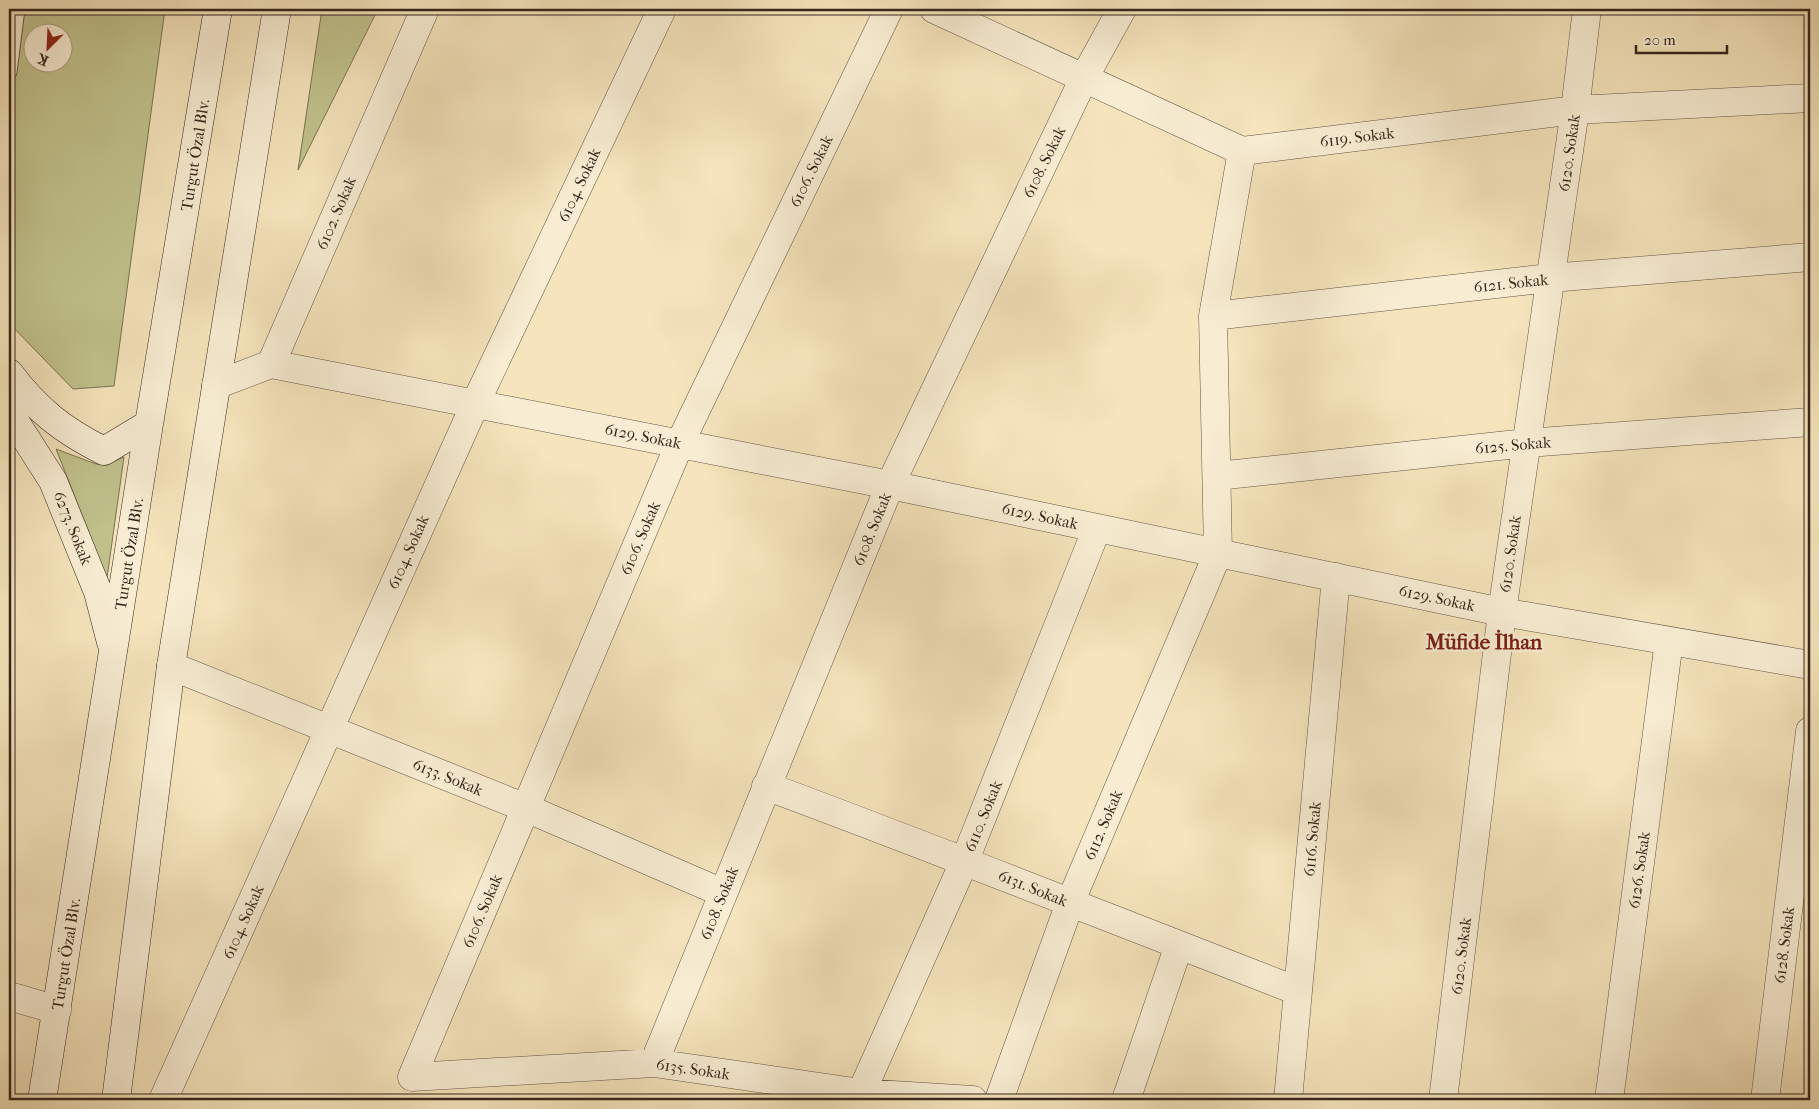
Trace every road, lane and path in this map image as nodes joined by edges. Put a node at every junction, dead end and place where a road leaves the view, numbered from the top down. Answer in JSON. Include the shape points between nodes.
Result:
{"nodes":[{"id":1,"x":17,"y":9,"type":"edge"},
{"id":2,"x":218,"y":9,"type":"edge"},
{"id":3,"x":277,"y":9,"type":"edge"},
{"id":4,"x":425,"y":9,"type":"edge"},
{"id":5,"x":662,"y":9,"type":"edge"},
{"id":6,"x":889,"y":9,"type":"edge"},
{"id":7,"x":934,"y":9,"type":"edge"},
{"id":8,"x":1122,"y":9,"type":"edge"},
{"id":9,"x":1587,"y":9,"type":"edge"},
{"id":10,"x":9,"y":72,"type":"edge"},
{"id":11,"x":1084,"y":78,"type":"junction"},
{"id":12,"x":1810,"y":98,"type":"edge"},
{"id":13,"x":1575,"y":110,"type":"junction"},
{"id":14,"x":1242,"y":151,"type":"junction"},
{"id":15,"x":1810,"y":257,"type":"edge"},
{"id":16,"x":1550,"y":278,"type":"junction"},
{"id":17,"x":1213,"y":316,"type":"junction"},
{"id":18,"x":271,"y":364,"type":"junction"},
{"id":19,"x":9,"y":373,"type":"edge"},
{"id":20,"x":216,"y":385,"type":"junction"},
{"id":21,"x":476,"y":402,"type":"junction"},
{"id":22,"x":9,"y":412,"type":"edge"},
{"id":23,"x":1810,"y":422,"type":"edge"},
{"id":24,"x":149,"y":424,"type":"junction"},
{"id":25,"x":1527,"y":442,"type":"junction"},
{"id":26,"x":680,"y":443,"type":"junction"},
{"id":27,"x":1217,"y":476,"type":"junction"},
{"id":28,"x":890,"y":485,"type":"junction"},
{"id":29,"x":1097,"y":528,"type":"junction"},
{"id":30,"x":1218,"y":553,"type":"junction"},
{"id":31,"x":1336,"y":578,"type":"junction"},
{"id":32,"x":1502,"y":612,"type":"junction"},
{"id":33,"x":1670,"y":641,"type":"junction"},
{"id":34,"x":114,"y":654,"type":"junction"},
{"id":35,"x":1810,"y":665,"type":"edge"},
{"id":36,"x":172,"y":666,"type":"junction"},
{"id":37,"x":330,"y":728,"type":"junction"},
{"id":38,"x":1810,"y":731,"type":"edge"},
{"id":39,"x":766,"y":786,"type":"junction"},
{"id":40,"x":526,"y":808,"type":"junction"},
{"id":41,"x":965,"y":860,"type":"junction"},
{"id":42,"x":723,"y":893,"type":"junction"},
{"id":43,"x":1070,"y":903,"type":"junction"},
{"id":44,"x":1179,"y":945,"type":"junction"},
{"id":45,"x":1298,"y":991,"type":"junction"},
{"id":46,"x":9,"y":996,"type":"edge"},
{"id":47,"x":57,"y":1010,"type":"junction"},
{"id":48,"x":654,"y":1063,"type":"junction"},
{"id":49,"x":412,"y":1077,"type":"joint"},
{"id":50,"x":860,"y":1097,"type":"edge"},
{"id":51,"x":42,"y":1100,"type":"edge"},
{"id":52,"x":116,"y":1100,"type":"edge"},
{"id":53,"x":163,"y":1100,"type":"edge"},
{"id":54,"x":973,"y":1100,"type":"edge"},
{"id":55,"x":999,"y":1100,"type":"edge"},
{"id":56,"x":1126,"y":1100,"type":"edge"},
{"id":57,"x":1288,"y":1100,"type":"edge"},
{"id":58,"x":1443,"y":1100,"type":"edge"},
{"id":59,"x":1608,"y":1100,"type":"edge"},
{"id":60,"x":1764,"y":1100,"type":"edge"}],
"edges":[{"from":1,"to":10,"type":"lane"},
{"from":2,"to":24,"type":"street","name":"Turgut Özal Blv."},
{"from":3,"to":20,"type":"street"},
{"from":4,"to":18,"type":"street","name":"6102. Sokak"},
{"from":5,"to":21,"type":"street","name":"6104. Sokak"},
{"from":6,"to":26,"type":"street","name":"6106. Sokak"},
{"from":7,"to":11,"type":"street"},
{"from":8,"to":11,"type":"street","name":"6108. Sokak"},
{"from":9,"to":13,"type":"street","name":"6120. Sokak"},
{"from":11,"to":14,"type":"street"},
{"from":11,"to":28,"type":"street","name":"6108. Sokak"},
{"from":12,"to":13,"type":"street","name":"6119. Sokak"},
{"from":13,"to":14,"type":"street","name":"6119. Sokak"},
{"from":13,"to":16,"type":"street","name":"6120. Sokak"},
{"from":14,"to":17,"type":"street"},
{"from":15,"to":16,"type":"street","name":"6121. Sokak"},
{"from":16,"to":17,"type":"street","name":"6121. Sokak"},
{"from":16,"to":25,"type":"street","name":"6120. Sokak"},
{"from":17,"to":27,"type":"street"},
{"from":18,"to":20,"type":"street"},
{"from":18,"to":21,"type":"street","name":"6129. Sokak"},
{"from":19,"to":24,"type":"street","via":[[28,398],[71,435],[104,451]]},
{"from":20,"to":36,"type":"street"},
{"from":21,"to":26,"type":"street","name":"6129. Sokak"},
{"from":21,"to":37,"type":"street","name":"6104. Sokak"},
{"from":22,"to":34,"type":"street","name":"6273. Sokak","via":[[54,481],[98,592]]},
{"from":23,"to":25,"type":"street","name":"6125. Sokak"},
{"from":24,"to":34,"type":"street","name":"Turgut Özal Blv."},
{"from":25,"to":27,"type":"street","name":"6125. Sokak"},
{"from":25,"to":32,"type":"street","name":"6120. Sokak"},
{"from":26,"to":28,"type":"street","name":"6129. Sokak"},
{"from":26,"to":40,"type":"street","name":"6106. Sokak"},
{"from":27,"to":30,"type":"street"},
{"from":28,"to":29,"type":"street","name":"6129. Sokak"},
{"from":28,"to":39,"type":"street","name":"6108. Sokak"},
{"from":29,"to":30,"type":"street","name":"6129. Sokak"},
{"from":29,"to":41,"type":"street","name":"6110. Sokak"},
{"from":30,"to":31,"type":"street","name":"6129. Sokak"},
{"from":30,"to":43,"type":"street","name":"6112. Sokak"},
{"from":31,"to":32,"type":"street","name":"6129. Sokak"},
{"from":31,"to":45,"type":"street","name":"6116. Sokak"},
{"from":32,"to":33,"type":"street","name":"6129. Sokak"},
{"from":32,"to":58,"type":"street","name":"6120. Sokak"},
{"from":33,"to":35,"type":"street","name":"6129. Sokak"},
{"from":33,"to":59,"type":"street","name":"6126. Sokak"},
{"from":34,"to":47,"type":"street","name":"Turgut Özal Blv."},
{"from":36,"to":37,"type":"street","name":"6133. Sokak"},
{"from":36,"to":52,"type":"street"},
{"from":37,"to":40,"type":"street","name":"6133. Sokak"},
{"from":37,"to":53,"type":"street","name":"6104. Sokak"},
{"from":38,"to":60,"type":"street","name":"6128. Sokak"},
{"from":39,"to":41,"type":"street","name":"6131. Sokak"},
{"from":39,"to":42,"type":"street","name":"6108. Sokak"},
{"from":40,"to":42,"type":"street","name":"6133. Sokak"},
{"from":40,"to":49,"type":"street","name":"6106. Sokak"},
{"from":41,"to":43,"type":"street","name":"6131. Sokak"},
{"from":41,"to":50,"type":"street","name":"6110. Sokak"},
{"from":42,"to":48,"type":"street","name":"6108. Sokak"},
{"from":43,"to":44,"type":"street","name":"6131. Sokak"},
{"from":43,"to":55,"type":"street","name":"6112. Sokak"},
{"from":44,"to":45,"type":"street","name":"6131. Sokak"},
{"from":44,"to":56,"type":"street"},
{"from":45,"to":57,"type":"street","name":"6116. Sokak"},
{"from":46,"to":47,"type":"street"},
{"from":47,"to":51,"type":"street","name":"Turgut Özal Blv."},
{"from":48,"to":49,"type":"street","name":"6135. Sokak"},
{"from":48,"to":50,"type":"street","name":"6135. Sokak"},
{"from":50,"to":54,"type":"street","name":"6135. Sokak"}]}
